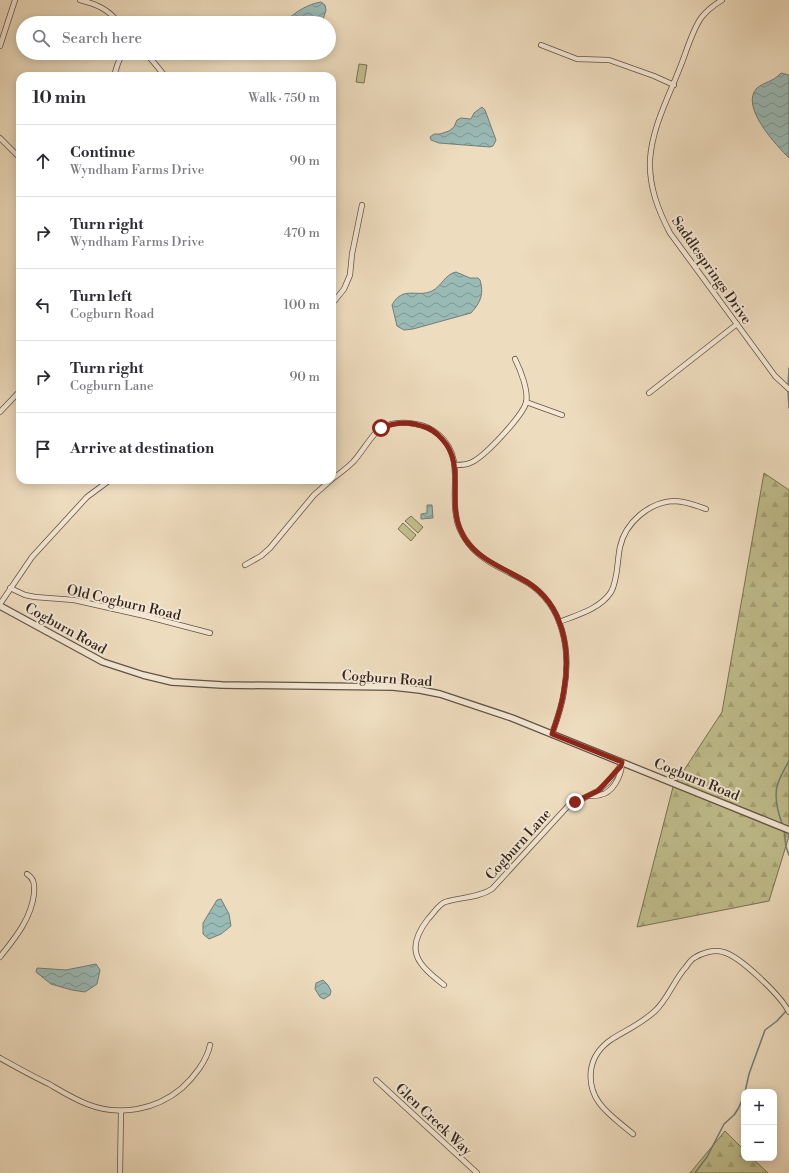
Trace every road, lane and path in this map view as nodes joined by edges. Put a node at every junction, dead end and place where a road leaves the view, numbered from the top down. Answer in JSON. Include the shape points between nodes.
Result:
{"nodes":[{"id":1,"x":14,"y":0,"type":"edge"},
{"id":2,"x":80,"y":0,"type":"edge"},
{"id":3,"x":722,"y":0,"type":"edge"},
{"id":4,"x":114,"y":16,"type":"edge"},
{"id":5,"x":542,"y":45,"type":"dead end"},
{"id":6,"x":0,"y":46,"type":"edge"},
{"id":7,"x":120,"y":60,"type":"edge"},
{"id":8,"x":152,"y":60,"type":"edge"},
{"id":9,"x":115,"y":72,"type":"edge"},
{"id":10,"x":162,"y":72,"type":"edge"},
{"id":11,"x":674,"y":85,"type":"junction"},
{"id":12,"x":0,"y":138,"type":"edge"},
{"id":13,"x":16,"y":154,"type":"edge"},
{"id":14,"x":362,"y":205,"type":"dead end"},
{"id":15,"x":336,"y":299,"type":"edge"},
{"id":16,"x":737,"y":324,"type":"junction"},
{"id":17,"x":515,"y":359,"type":"dead end"},
{"id":18,"x":789,"y":389,"type":"edge"},
{"id":19,"x":649,"y":393,"type":"dead end"},
{"id":20,"x":16,"y":395,"type":"edge"},
{"id":21,"x":526,"y":402,"type":"junction"},
{"id":22,"x":0,"y":412,"type":"edge"},
{"id":23,"x":562,"y":415,"type":"dead end"},
{"id":24,"x":455,"y":465,"type":"junction"},
{"id":25,"x":336,"y":476,"type":"edge"},
{"id":26,"x":104,"y":484,"type":"edge"},
{"id":27,"x":326,"y":484,"type":"edge"},
{"id":28,"x":706,"y":509,"type":"dead end"},
{"id":29,"x":245,"y":565,"type":"dead end"},
{"id":30,"x":10,"y":588,"type":"junction"},
{"id":31,"x":0,"y":605,"type":"edge"},
{"id":32,"x":559,"y":622,"type":"junction"},
{"id":33,"x":210,"y":633,"type":"dead end"},
{"id":34,"x":552,"y":734,"type":"junction"},
{"id":35,"x":622,"y":763,"type":"junction"},
{"id":36,"x":789,"y":830,"type":"edge"},
{"id":37,"x":27,"y":874,"type":"dead end"},
{"id":38,"x":0,"y":957,"type":"edge"},
{"id":39,"x":444,"y":985,"type":"dead end"},
{"id":40,"x":789,"y":1012,"type":"edge"},
{"id":41,"x":210,"y":1045,"type":"dead end"},
{"id":42,"x":0,"y":1058,"type":"edge"},
{"id":43,"x":376,"y":1080,"type":"dead end"},
{"id":44,"x":121,"y":1111,"type":"junction"},
{"id":45,"x":633,"y":1134,"type":"dead end"},
{"id":46,"x":120,"y":1173,"type":"edge"},
{"id":47,"x":477,"y":1173,"type":"edge"}],
"edges":[{"from":1,"to":6,"type":"street"},
{"from":2,"to":4,"type":"street","via":[[102,7]]},
{"from":3,"to":11,"type":"street","name":"Saddlesprings Drive","via":[[707,10],[697,25]]},
{"from":5,"to":11,"type":"street","via":[[577,59],[609,60]]},
{"from":7,"to":9,"type":"street"},
{"from":8,"to":10,"type":"street"},
{"from":11,"to":16,"type":"street","name":"Saddlesprings Drive","via":[[657,125],[652,146],[650,173],[655,198],[670,233]]},
{"from":12,"to":13,"type":"street"},
{"from":14,"to":15,"type":"street","via":[[350,275]]},
{"from":16,"to":18,"type":"street","name":"Saddlesprings Drive","via":[[775,376]]},
{"from":16,"to":19,"type":"street"},
{"from":17,"to":21,"type":"street","via":[[525,384]]},
{"from":20,"to":22,"type":"street"},
{"from":21,"to":23,"type":"street"},
{"from":21,"to":24,"type":"street","via":[[514,423],[482,455],[471,463]]},
{"from":24,"to":25,"type":"street","via":[[447,444],[431,429],[410,423],[395,424],[378,430],[353,462]]},
{"from":24,"to":32,"type":"street","via":[[456,514],[459,528],[466,541],[482,557],[539,591],[550,602]]},
{"from":26,"to":30,"type":"street","via":[[77,507],[32,557]]},
{"from":27,"to":29,"type":"street","via":[[314,495],[270,548]]},
{"from":28,"to":32,"type":"street","via":[[674,501],[658,504],[644,511],[632,523],[621,541],[616,578],[611,592],[588,610]]},
{"from":30,"to":31,"type":"street"},
{"from":30,"to":33,"type":"street","name":"Old Cogburn Road","via":[[25,595],[74,600]]},
{"from":31,"to":34,"type":"street","name":"Cogburn Road","via":[[103,662],[143,676],[191,684],[390,687],[420,690],[460,700]]},
{"from":32,"to":34,"type":"street","via":[[565,646],[566,676]]},
{"from":34,"to":35,"type":"street","name":"Cogburn Road"},
{"from":35,"to":36,"type":"street","name":"Cogburn Road"},
{"from":35,"to":39,"type":"street","name":"Cogburn Lane","via":[[619,778],[609,790],[568,806],[492,889],[486,893],[444,903],[420,930],[416,941],[416,954],[421,964]]},
{"from":37,"to":38,"type":"street","via":[[35,886],[30,911],[20,930]]},
{"from":40,"to":45,"type":"street","via":[[772,989],[735,957],[722,952],[709,952],[693,958],[659,1007],[645,1021],[600,1048],[592,1061],[590,1081],[593,1094],[602,1108]]},
{"from":41,"to":44,"type":"street","via":[[196,1072],[176,1093],[149,1107]]},
{"from":42,"to":44,"type":"street","via":[[88,1104]]},
{"from":43,"to":47,"type":"street","name":"Glen Creek Way"},
{"from":44,"to":46,"type":"street"}]}
